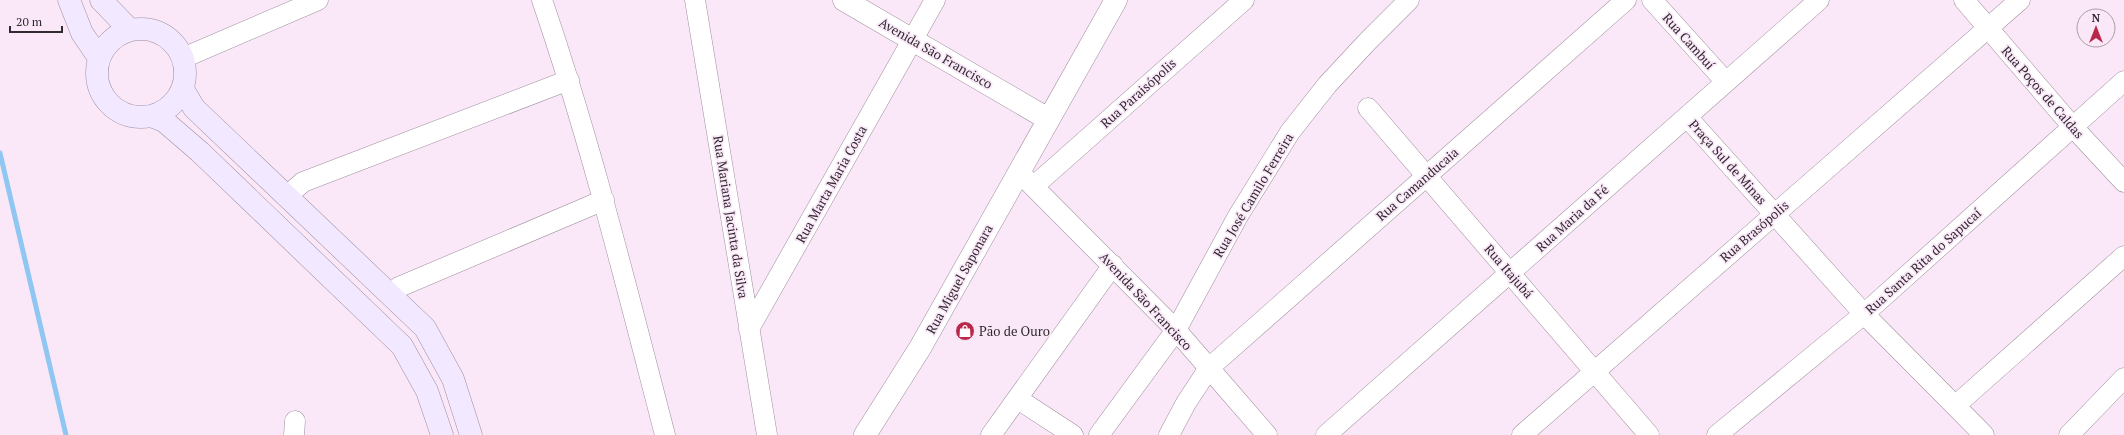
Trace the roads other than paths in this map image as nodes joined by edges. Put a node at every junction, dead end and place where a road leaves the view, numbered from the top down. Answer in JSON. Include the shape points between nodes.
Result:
{"nodes":[{"id":1,"x":69,"y":0,"type":"edge"},
{"id":2,"x":101,"y":0,"type":"edge"},
{"id":3,"x":318,"y":0,"type":"edge"},
{"id":4,"x":542,"y":0,"type":"edge"},
{"id":5,"x":696,"y":0,"type":"edge"},
{"id":6,"x":844,"y":0,"type":"edge"},
{"id":7,"x":935,"y":0,"type":"edge"},
{"id":8,"x":1116,"y":0,"type":"edge"},
{"id":9,"x":1244,"y":0,"type":"edge"},
{"id":10,"x":1410,"y":0,"type":"edge"},
{"id":11,"x":1626,"y":0,"type":"edge"},
{"id":12,"x":1652,"y":0,"type":"edge"},
{"id":13,"x":1819,"y":0,"type":"edge"},
{"id":14,"x":1964,"y":0,"type":"edge"},
{"id":15,"x":2020,"y":0,"type":"edge"},
{"id":16,"x":1987,"y":28,"type":"junction"},
{"id":17,"x":130,"y":30,"type":"junction"},
{"id":18,"x":913,"y":39,"type":"junction"},
{"id":19,"x":99,"y":58,"type":"junction"},
{"id":20,"x":183,"y":58,"type":"junction"},
{"id":21,"x":569,"y":80,"type":"junction"},
{"id":22,"x":2124,"y":80,"type":"edge"},
{"id":23,"x":1726,"y":82,"type":"junction"},
{"id":24,"x":183,"y":89,"type":"junction"},
{"id":25,"x":1368,"y":108,"type":"dead end"},
{"id":26,"x":151,"y":116,"type":"junction"},
{"id":27,"x":1687,"y":117,"type":"junction"},
{"id":28,"x":1048,"y":119,"type":"junction"},
{"id":29,"x":2072,"y":126,"type":"junction"},
{"id":30,"x":1427,"y":176,"type":"junction"},
{"id":31,"x":1027,"y":179,"type":"junction"},
{"id":32,"x":2124,"y":182,"type":"edge"},
{"id":33,"x":287,"y":196,"type":"junction"},
{"id":34,"x":604,"y":200,"type":"junction"},
{"id":35,"x":1775,"y":213,"type":"junction"},
{"id":36,"x":2124,"y":256,"type":"edge"},
{"id":37,"x":1113,"y":265,"type":"junction"},
{"id":38,"x":1510,"y":273,"type":"junction"},
{"id":39,"x":390,"y":295,"type":"junction"},
{"id":40,"x":369,"y":314,"type":"junction"},
{"id":41,"x":1864,"y":314,"type":"junction"},
{"id":42,"x":749,"y":329,"type":"junction"},
{"id":43,"x":1176,"y":330,"type":"junction"},
{"id":44,"x":1209,"y":368,"type":"junction"},
{"id":45,"x":1594,"y":371,"type":"junction"},
{"id":46,"x":2124,"y":378,"type":"edge"},
{"id":47,"x":1018,"y":399,"type":"junction"},
{"id":48,"x":1956,"y":405,"type":"junction"},
{"id":49,"x":442,"y":435,"type":"edge"},
{"id":50,"x":471,"y":435,"type":"edge"},
{"id":51,"x":665,"y":435,"type":"edge"},
{"id":52,"x":767,"y":435,"type":"edge"},
{"id":53,"x":865,"y":435,"type":"edge"},
{"id":54,"x":991,"y":435,"type":"edge"},
{"id":55,"x":1073,"y":435,"type":"edge"},
{"id":56,"x":1099,"y":435,"type":"edge"},
{"id":57,"x":1169,"y":435,"type":"edge"},
{"id":58,"x":1267,"y":435,"type":"edge"},
{"id":59,"x":1326,"y":435,"type":"edge"},
{"id":60,"x":1522,"y":435,"type":"edge"},
{"id":61,"x":1649,"y":435,"type":"edge"},
{"id":62,"x":1717,"y":435,"type":"edge"},
{"id":63,"x":1984,"y":435,"type":"edge"},
{"id":64,"x":2069,"y":435,"type":"edge"}],
"edges":[{"from":1,"to":19,"type":"main road","via":[[82,33]]},
{"from":2,"to":17,"type":"main road"},
{"from":3,"to":20,"type":"street"},
{"from":4,"to":21,"type":"street"},
{"from":5,"to":42,"type":"street","name":"Rua Mariana Jacinta da Silva"},
{"from":6,"to":18,"type":"street","name":"Avenida São Francisco"},
{"from":7,"to":18,"type":"street","name":"Rua Marta Maria Costa"},
{"from":8,"to":28,"type":"street","name":"Rua Miguel Saponara"},
{"from":9,"to":31,"type":"street","name":"Rua Paraisópolis"},
{"from":10,"to":43,"type":"street","name":"Rua José Camilo Ferreira","via":[[1367,42],[1290,132],[1238,216]]},
{"from":11,"to":30,"type":"street","name":"Rua Camanducaia"},
{"from":12,"to":23,"type":"street","name":"Rua Cambuí"},
{"from":13,"to":23,"type":"street","name":"Rua Maria da Fé"},
{"from":14,"to":16,"type":"street","name":"Rua Poços de Caldas"},
{"from":15,"to":16,"type":"street","name":"Rua Brasópolis"},
{"from":16,"to":29,"type":"street","name":"Rua Poços de Caldas"},
{"from":16,"to":35,"type":"street","name":"Rua Brasópolis"},
{"from":17,"to":19,"type":"main road","via":[[112,40]]},
{"from":17,"to":20,"type":"main road","via":[[152,30],[162,34],[174,44]]},
{"from":18,"to":28,"type":"street","name":"Avenida São Francisco"},
{"from":18,"to":42,"type":"street","name":"Rua Marta Maria Costa"},
{"from":19,"to":26,"type":"main road","via":[[97,78],[100,89],[112,106],[130,116]]},
{"from":20,"to":24,"type":"main road"},
{"from":21,"to":33,"type":"street","via":[[303,182]]},
{"from":21,"to":34,"type":"street"},
{"from":22,"to":29,"type":"street","name":"Rua Santa Rita do Sapucaí"},
{"from":23,"to":27,"type":"street","name":"Rua Maria da Fé"},
{"from":24,"to":26,"type":"main road","via":[[170,106]]},
{"from":24,"to":33,"type":"main road","via":[[194,108]]},
{"from":25,"to":30,"type":"street","name":"Rua Itajubá"},
{"from":26,"to":40,"type":"main road","via":[[164,121],[200,152]]},
{"from":27,"to":35,"type":"street","name":"Praça Sul de Minas"},
{"from":27,"to":38,"type":"street","name":"Rua Maria da Fé"},
{"from":28,"to":31,"type":"street","name":"Rua Miguel Saponara"},
{"from":29,"to":32,"type":"street","name":"Rua Poços de Caldas"},
{"from":29,"to":41,"type":"street","name":"Rua Santa Rita do Sapucaí"},
{"from":30,"to":38,"type":"street","name":"Rua Itajubá"},
{"from":30,"to":44,"type":"street","name":"Rua Camanducaia"},
{"from":31,"to":37,"type":"street","name":"Avenida São Francisco"},
{"from":31,"to":53,"type":"street","name":"Rua Miguel Saponara"},
{"from":33,"to":39,"type":"main road"},
{"from":34,"to":39,"type":"street","via":[[399,287]]},
{"from":34,"to":51,"type":"street"},
{"from":35,"to":41,"type":"street","name":"Praça Sul de Minas"},
{"from":35,"to":45,"type":"street","name":"Rua Brasópolis"},
{"from":36,"to":48,"type":"street"},
{"from":37,"to":43,"type":"street","name":"Avenida São Francisco"},
{"from":37,"to":47,"type":"street"},
{"from":38,"to":45,"type":"street","name":"Rua Itajubá"},
{"from":38,"to":59,"type":"street","name":"Rua Maria da Fé"},
{"from":39,"to":40,"type":"main road"},
{"from":39,"to":50,"type":"main road","via":[[425,328],[441,354],[458,393]]},
{"from":40,"to":49,"type":"main road","via":[[402,346],[416,368]]},
{"from":41,"to":48,"type":"street","name":"Praça Sul de Minas"},
{"from":41,"to":62,"type":"street","name":"Rua Santa Rita do Sapucaí"},
{"from":42,"to":52,"type":"street","name":"Rua Mariana Jacinta da Silva"},
{"from":43,"to":44,"type":"street","name":"Avenida São Francisco"},
{"from":43,"to":56,"type":"street","name":"Rua José Camilo Ferreira"},
{"from":44,"to":57,"type":"street","name":"Rua Camanducaia"},
{"from":44,"to":58,"type":"street","name":"Avenida São Francisco"},
{"from":45,"to":60,"type":"street","name":"Rua Brasópolis"},
{"from":45,"to":61,"type":"street","name":"Rua Itajubá"},
{"from":46,"to":64,"type":"street"},
{"from":47,"to":54,"type":"street"},
{"from":47,"to":55,"type":"street"},
{"from":48,"to":63,"type":"street","name":"Praça Sul de Minas"}]}
